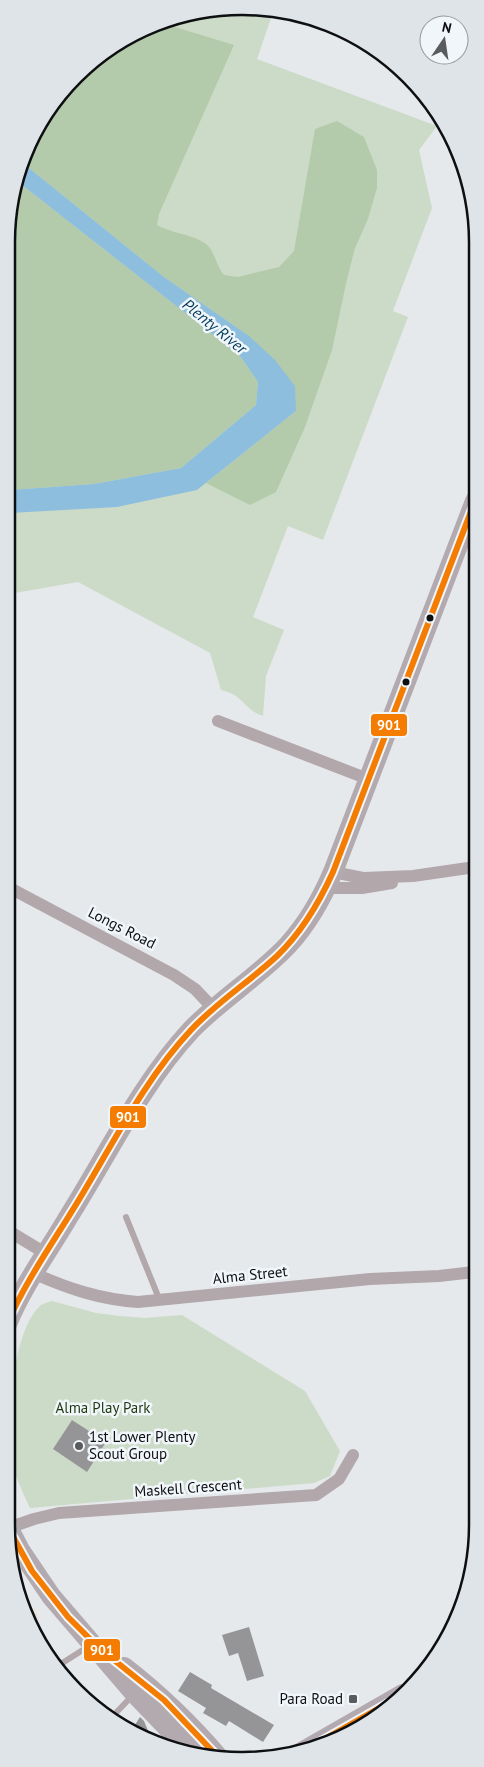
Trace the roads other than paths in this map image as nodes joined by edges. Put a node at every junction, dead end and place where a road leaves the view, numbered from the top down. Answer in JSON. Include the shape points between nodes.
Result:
{"nodes":[{"id":1,"x":469,"y":517,"type":"edge"},
{"id":2,"x":218,"y":721,"type":"dead end"},
{"id":3,"x":368,"y":779,"type":"junction"},
{"id":4,"x":469,"y":868,"type":"edge"},
{"id":5,"x":330,"y":880,"type":"junction"},
{"id":6,"x":15,"y":891,"type":"edge"},
{"id":7,"x":214,"y":1008,"type":"junction"},
{"id":8,"x":126,"y":1217,"type":"dead end"},
{"id":9,"x":15,"y":1235,"type":"edge"},
{"id":10,"x":45,"y":1253,"type":"junction"},
{"id":11,"x":33,"y":1273,"type":"junction"},
{"id":12,"x":469,"y":1273,"type":"edge"},
{"id":13,"x":160,"y":1301,"type":"junction"},
{"id":14,"x":15,"y":1307,"type":"edge"},
{"id":15,"x":353,"y":1455,"type":"dead end"},
{"id":16,"x":15,"y":1523,"type":"edge"},
{"id":17,"x":15,"y":1541,"type":"edge"},
{"id":18,"x":93,"y":1643,"type":"junction"},
{"id":19,"x":62,"y":1663,"type":"edge"},
{"id":20,"x":140,"y":1689,"type":"junction"},
{"id":21,"x":115,"y":1714,"type":"edge"},
{"id":22,"x":367,"y":1714,"type":"edge"},
{"id":23,"x":341,"y":1729,"type":"edge"},
{"id":24,"x":185,"y":1744,"type":"edge"},
{"id":25,"x":213,"y":1750,"type":"edge"}],
"edges":[{"from":1,"to":3,"type":"main road"},
{"from":2,"to":3,"type":"street"},
{"from":3,"to":5,"type":"main road"},
{"from":4,"to":5,"type":"street","via":[[413,876]]},
{"from":5,"to":7,"type":"main road","via":[[316,907],[287,945]]},
{"from":6,"to":7,"type":"street","name":"Longs Road","via":[[174,975],[195,989]]},
{"from":7,"to":10,"type":"main road","via":[[190,1031],[151,1082]]},
{"from":8,"to":13,"type":"lane"},
{"from":9,"to":10,"type":"street"},
{"from":10,"to":11,"type":"main road"},
{"from":11,"to":13,"type":"street","name":"Alma Street","via":[[93,1296]]},
{"from":11,"to":14,"type":"main road"},
{"from":12,"to":13,"type":"street","name":"Alma Street","via":[[370,1279]]},
{"from":15,"to":16,"type":"street","name":"Maskell Crescent","via":[[339,1479],[316,1494],[59,1513]]},
{"from":17,"to":18,"type":"main road","via":[[47,1590]]},
{"from":18,"to":19,"type":"lane"},
{"from":18,"to":20,"type":"main road"},
{"from":20,"to":21,"type":"lane"},
{"from":20,"to":24,"type":"main road"},
{"from":20,"to":25,"type":"main road","via":[[198,1734]]},
{"from":22,"to":23,"type":"main road"}]}
